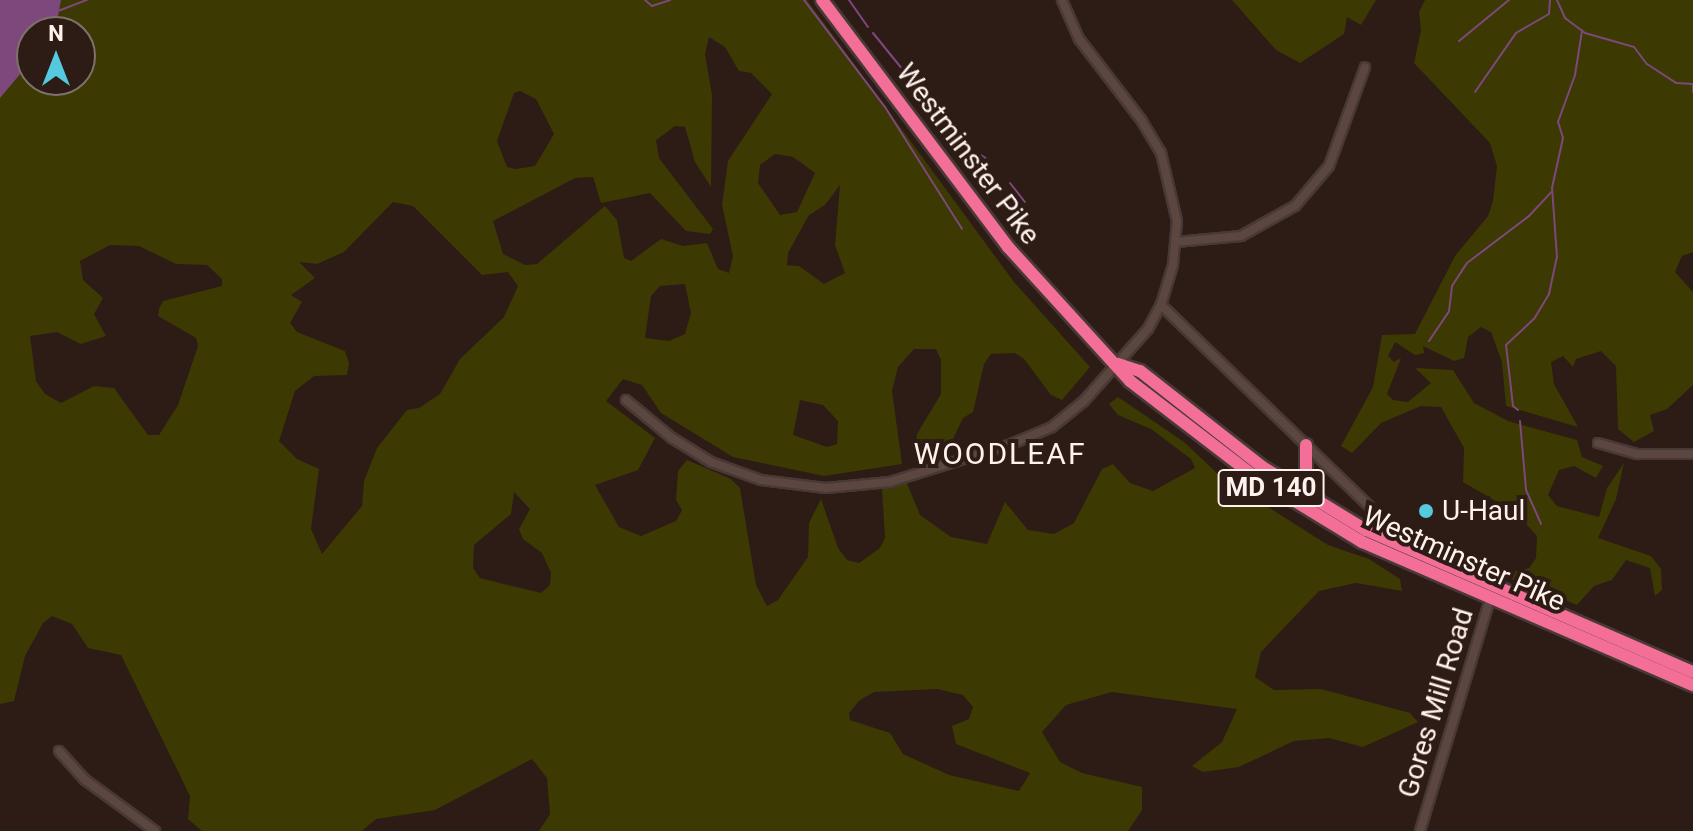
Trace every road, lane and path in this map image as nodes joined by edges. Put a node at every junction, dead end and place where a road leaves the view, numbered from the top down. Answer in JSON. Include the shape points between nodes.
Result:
{"nodes":[{"id":1,"x":822,"y":0,"type":"edge"},
{"id":2,"x":1062,"y":0,"type":"edge"},
{"id":3,"x":1365,"y":67,"type":"dead end"},
{"id":4,"x":1176,"y":242,"type":"junction"},
{"id":5,"x":1161,"y":305,"type":"junction"},
{"id":6,"x":1118,"y":364,"type":"junction"},
{"id":7,"x":626,"y":400,"type":"dead end"},
{"id":8,"x":1598,"y":443,"type":"dead end"},
{"id":9,"x":1306,"y":445,"type":"junction"},
{"id":10,"x":1693,"y":454,"type":"edge"},
{"id":11,"x":1319,"y":502,"type":"junction"},
{"id":12,"x":1369,"y":506,"type":"dead end"},
{"id":13,"x":1491,"y":593,"type":"junction"},
{"id":14,"x":1693,"y":672,"type":"edge"},
{"id":15,"x":1693,"y":685,"type":"edge"},
{"id":16,"x":59,"y":751,"type":"dead end"},
{"id":17,"x":155,"y":831,"type":"edge"},
{"id":18,"x":1420,"y":831,"type":"edge"}],
"edges":[{"from":1,"to":6,"type":"highway","name":"Westminster Pike","number":"MD 140","via":[[1015,256]]},
{"from":2,"to":4,"type":"street","via":[[1079,39],[1161,153],[1175,202]]},
{"from":3,"to":4,"type":"street","via":[[1329,166],[1301,200],[1280,218],[1241,236]]},
{"from":4,"to":5,"type":"street"},
{"from":5,"to":6,"type":"street"},
{"from":5,"to":9,"type":"street"},
{"from":6,"to":7,"type":"street","via":[[1052,427],[912,476],[848,488],[781,484],[737,472],[687,448]]},
{"from":6,"to":11,"type":"highway","name":"Westminster Pike","number":"MD 140","via":[[1140,371],[1224,440]]},
{"from":6,"to":13,"type":"highway","name":"Westminster Pike","number":"MD 140","via":[[1130,381],[1284,496],[1397,560]]},
{"from":8,"to":10,"type":"street","via":[[1637,454]]},
{"from":9,"to":11,"type":"highway","via":[[1306,478]]},
{"from":9,"to":12,"type":"street"},
{"from":11,"to":13,"type":"highway","name":"Westminster Pike","number":"MD 140"},
{"from":13,"to":14,"type":"highway","name":"Westminster Pike","number":"MD 140"},
{"from":13,"to":15,"type":"highway","name":"Westminster Pike","number":"MD 140"},
{"from":13,"to":18,"type":"street","name":"Gores Mill Road"},
{"from":16,"to":17,"type":"street","via":[[84,779]]}]}
